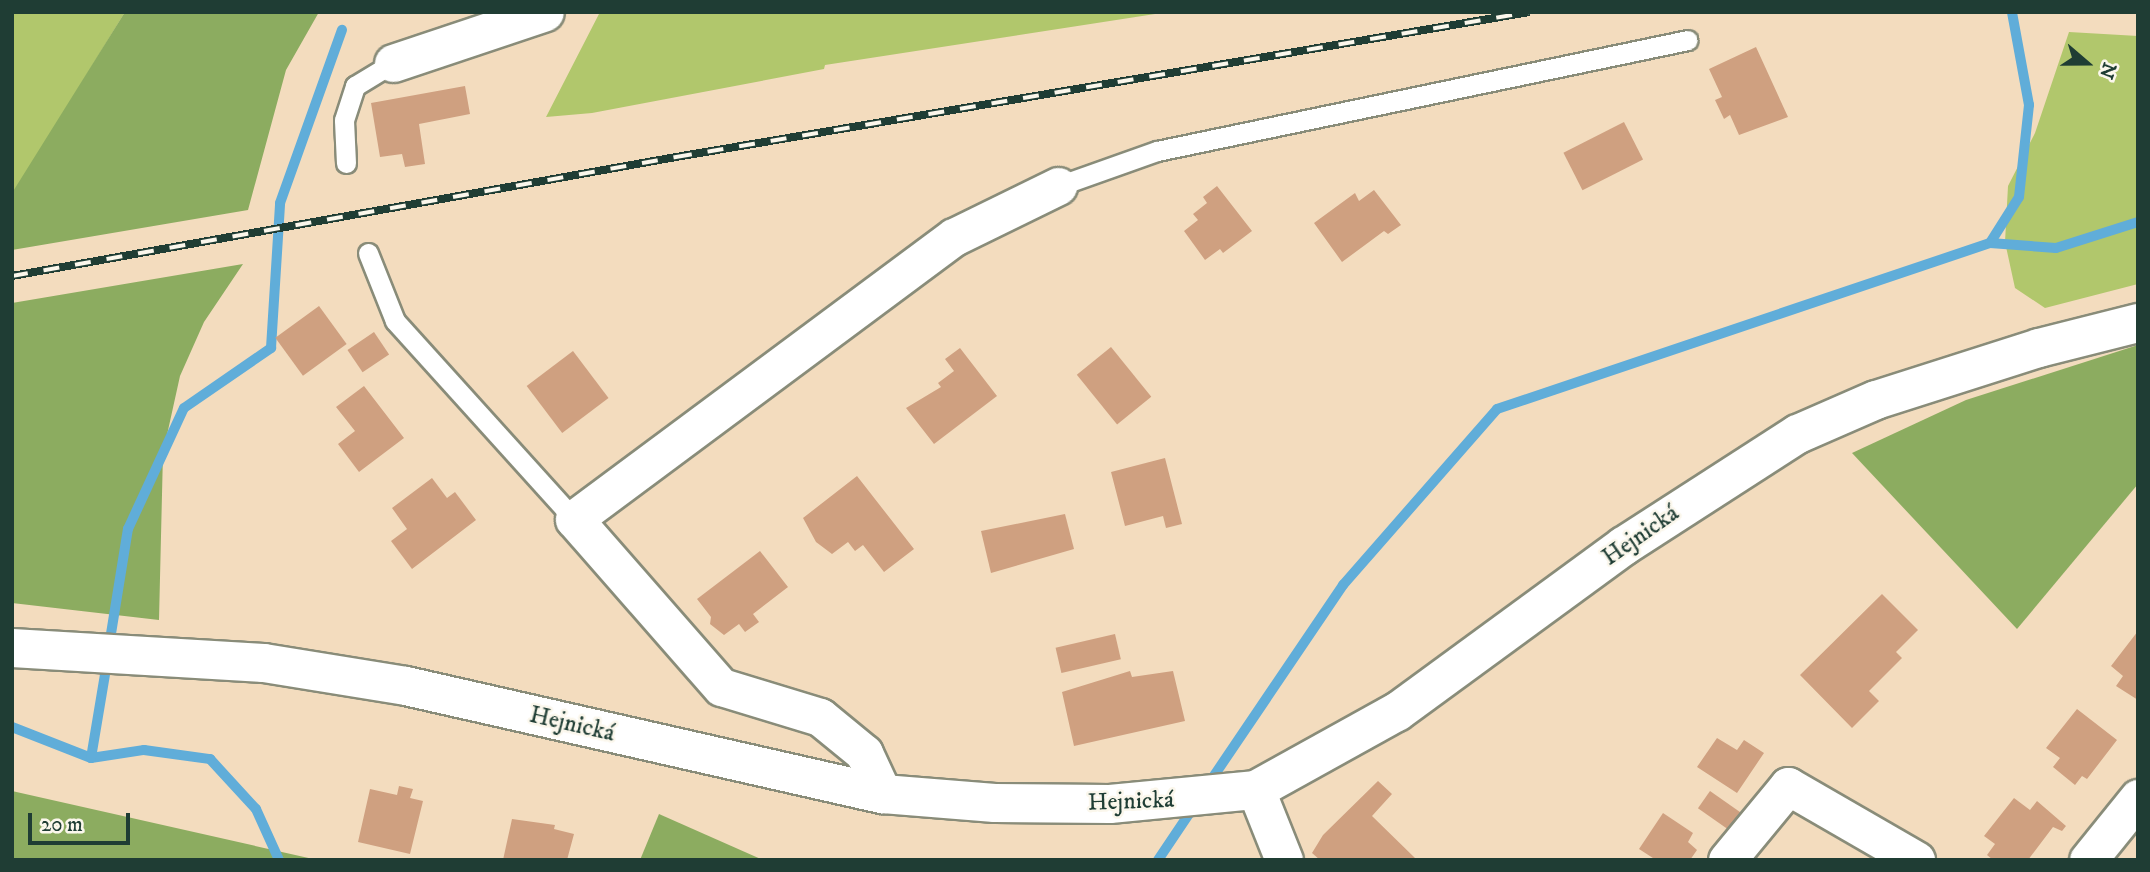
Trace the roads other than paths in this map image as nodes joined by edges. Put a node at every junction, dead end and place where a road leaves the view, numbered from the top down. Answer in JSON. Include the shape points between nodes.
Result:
{"nodes":[{"id":1,"x":545,"y":12,"type":"edge"},
{"id":2,"x":1688,"y":40,"type":"dead end"},
{"id":3,"x":393,"y":63,"type":"joint"},
{"id":4,"x":346,"y":163,"type":"dead end"},
{"id":5,"x":1058,"y":186,"type":"joint"},
{"id":6,"x":368,"y":253,"type":"dead end"},
{"id":7,"x":2138,"y":323,"type":"edge"},
{"id":8,"x":574,"y":519,"type":"junction"},
{"id":9,"x":12,"y":648,"type":"edge"},
{"id":10,"x":1256,"y":790,"type":"junction"},
{"id":11,"x":883,"y":794,"type":"junction"},
{"id":12,"x":2138,"y":798,"type":"edge"},
{"id":13,"x":1284,"y":860,"type":"edge"},
{"id":14,"x":1727,"y":860,"type":"edge"},
{"id":15,"x":1916,"y":860,"type":"edge"},
{"id":16,"x":2088,"y":860,"type":"edge"}],
"edges":[{"from":1,"to":3,"type":"street"},
{"from":2,"to":5,"type":"lane","via":[[1157,151]]},
{"from":3,"to":4,"type":"lane","via":[[355,86],[344,120]]},
{"from":5,"to":8,"type":"street","via":[[954,237]]},
{"from":6,"to":8,"type":"lane","via":[[395,321]]},
{"from":7,"to":10,"type":"main road","name":"Hejnická","via":[[2039,348],[1876,400],[1798,434],[1624,546],[1397,712]]},
{"from":8,"to":11,"type":"street","via":[[721,687],[820,717],[864,753]]},
{"from":9,"to":11,"type":"main road","name":"Hejnická","via":[[264,663],[407,686]]},
{"from":10,"to":11,"type":"main road","name":"Hejnická","via":[[1110,804],[995,803]]},
{"from":10,"to":13,"type":"street"},
{"from":12,"to":16,"type":"street"},
{"from":14,"to":15,"type":"street","via":[[1788,786]]}]}
